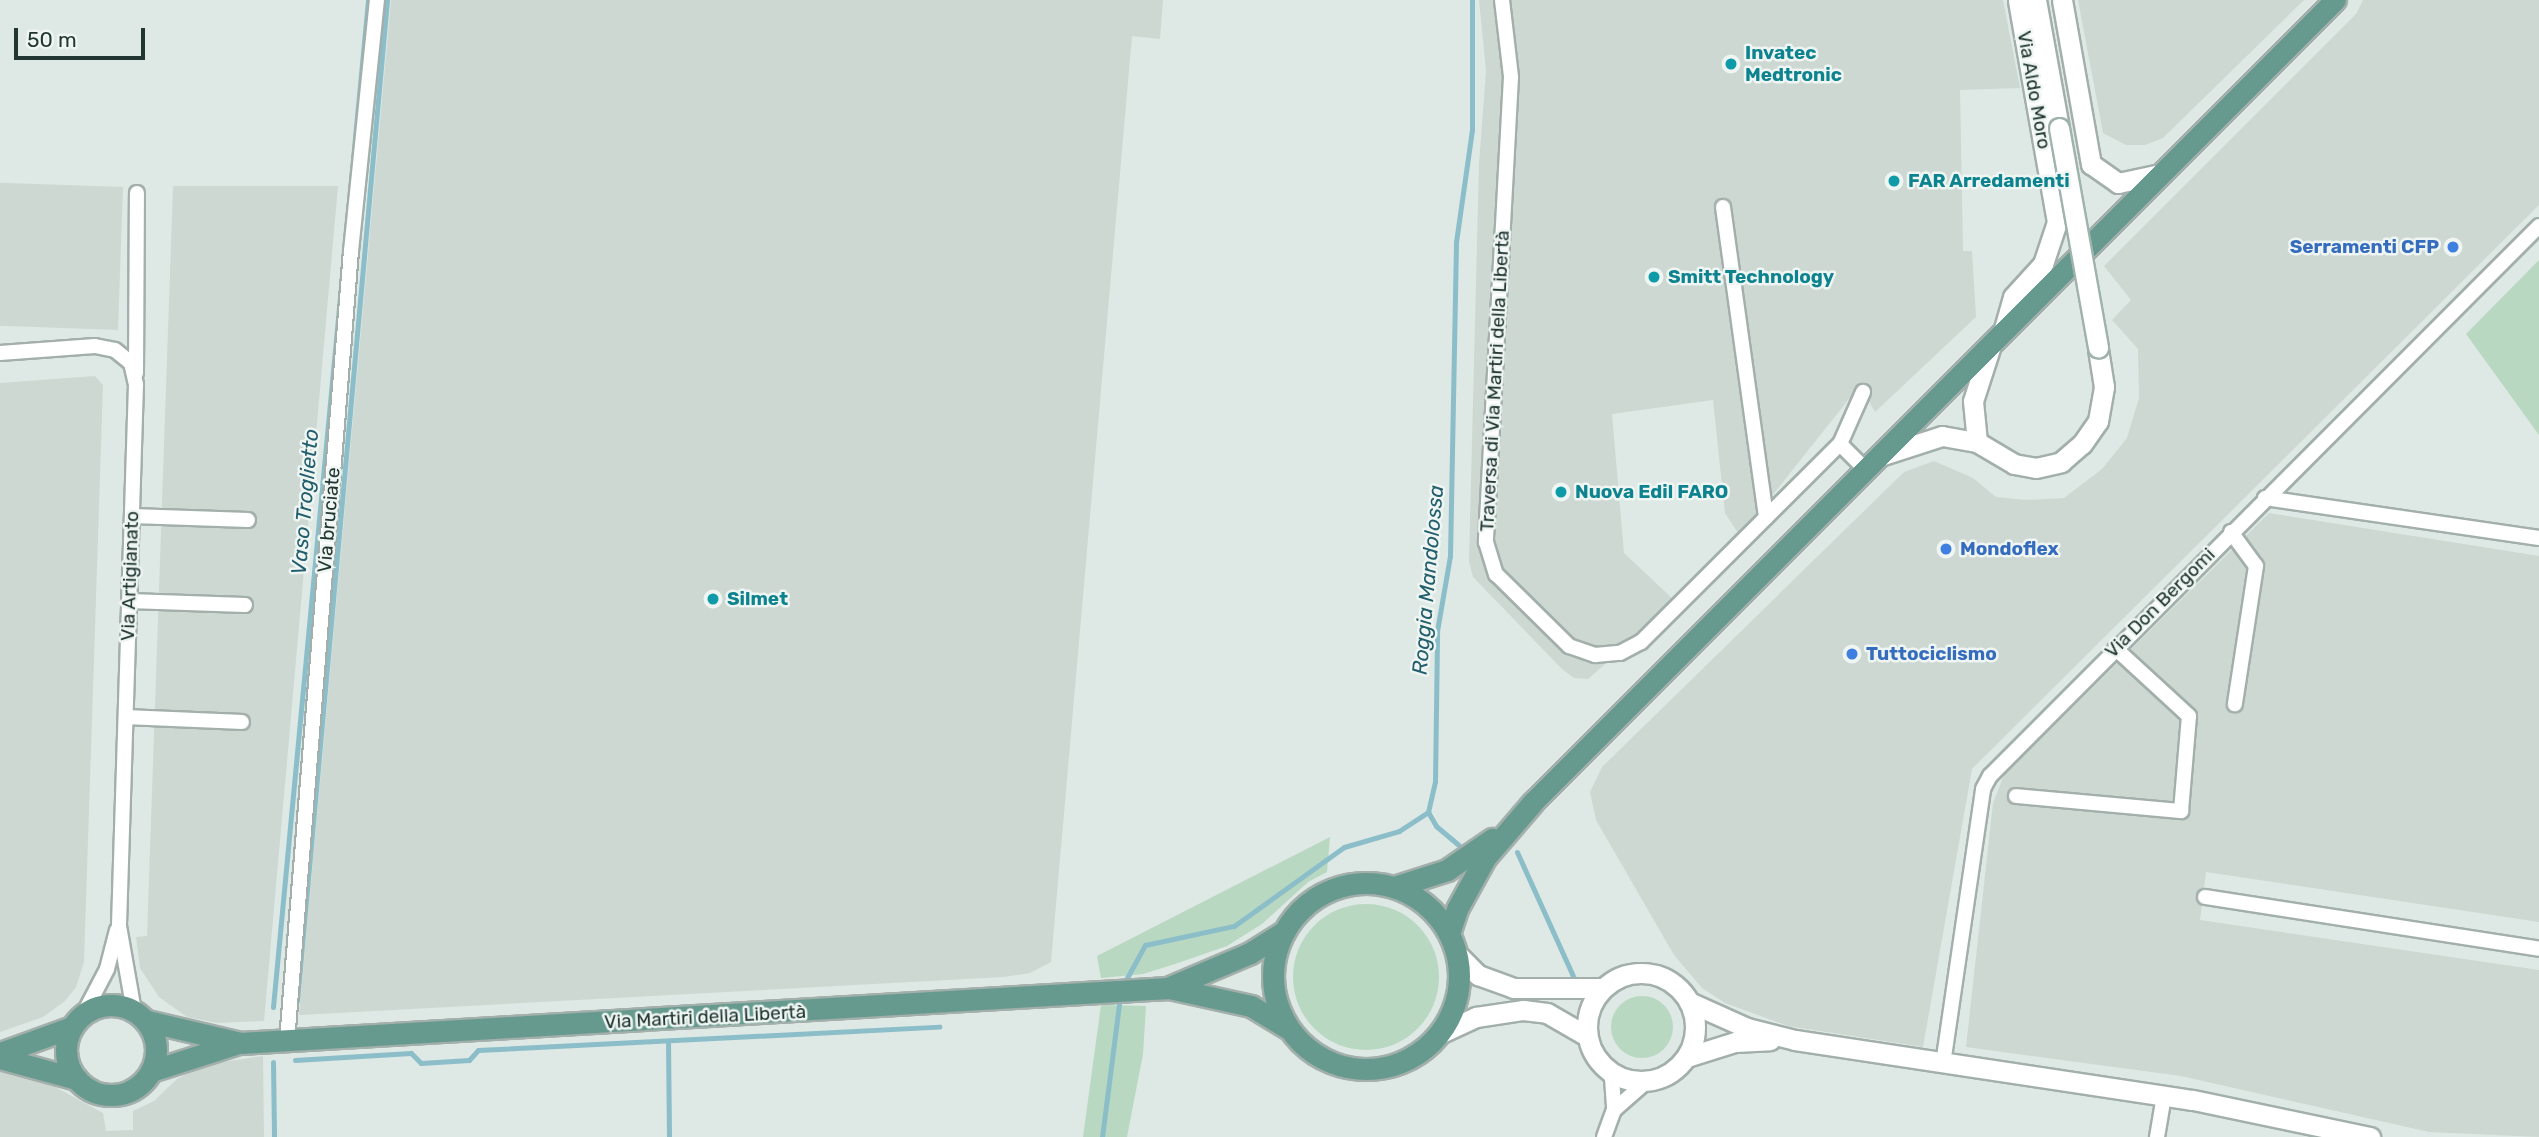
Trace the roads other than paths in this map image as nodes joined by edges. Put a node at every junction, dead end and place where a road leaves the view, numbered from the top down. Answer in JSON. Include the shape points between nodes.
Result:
{"nodes":[{"id":1,"x":377,"y":0,"type":"edge"},
{"id":2,"x":1502,"y":0,"type":"edge"},
{"id":3,"x":2018,"y":0,"type":"edge"},
{"id":4,"x":2036,"y":0,"type":"edge"},
{"id":5,"x":2062,"y":0,"type":"edge"},
{"id":6,"x":2335,"y":0,"type":"edge"},
{"id":7,"x":2160,"y":174,"type":"junction"},
{"id":8,"x":137,"y":193,"type":"dead end"},
{"id":9,"x":1723,"y":206,"type":"dead end"},
{"id":10,"x":2539,"y":226,"type":"edge"},
{"id":11,"x":1997,"y":337,"type":"junction"},
{"id":12,"x":0,"y":354,"type":"edge"},
{"id":13,"x":136,"y":384,"type":"junction"},
{"id":14,"x":1863,"y":392,"type":"dead end"},
{"id":15,"x":1977,"y":442,"type":"junction"},
{"id":16,"x":1840,"y":444,"type":"junction"},
{"id":17,"x":1870,"y":463,"type":"junction"},
{"id":18,"x":2265,"y":498,"type":"junction"},
{"id":19,"x":132,"y":516,"type":"junction"},
{"id":20,"x":1766,"y":517,"type":"junction"},
{"id":21,"x":248,"y":520,"type":"dead end"},
{"id":22,"x":2231,"y":532,"type":"junction"},
{"id":23,"x":2539,"y":538,"type":"edge"},
{"id":24,"x":129,"y":601,"type":"junction"},
{"id":25,"x":245,"y":605,"type":"dead end"},
{"id":26,"x":2115,"y":648,"type":"junction"},
{"id":27,"x":2235,"y":704,"type":"dead end"},
{"id":28,"x":125,"y":717,"type":"junction"},
{"id":29,"x":242,"y":722,"type":"dead end"},
{"id":30,"x":2016,"y":796,"type":"dead end"},
{"id":31,"x":1511,"y":825,"type":"junction"},
{"id":32,"x":1394,"y":887,"type":"junction"},
{"id":33,"x":2206,"y":897,"type":"dead end"},
{"id":34,"x":118,"y":926,"type":"junction"},
{"id":35,"x":1284,"y":932,"type":"junction"},
{"id":36,"x":1453,"y":944,"type":"junction"},
{"id":37,"x":2539,"y":949,"type":"edge"},
{"id":38,"x":1169,"y":988,"type":"junction"},
{"id":39,"x":1603,"y":988,"type":"junction"},
{"id":40,"x":1689,"y":1002,"type":"junction"},
{"id":41,"x":140,"y":1016,"type":"junction"},
{"id":42,"x":77,"y":1021,"type":"junction"},
{"id":43,"x":1289,"y":1028,"type":"junction"},
{"id":44,"x":1439,"y":1034,"type":"junction"},
{"id":45,"x":1587,"y":1037,"type":"junction"},
{"id":46,"x":1795,"y":1040,"type":"junction"},
{"id":47,"x":287,"y":1041,"type":"junction"},
{"id":48,"x":240,"y":1043,"type":"junction"},
{"id":49,"x":0,"y":1056,"type":"edge"},
{"id":50,"x":1687,"y":1057,"type":"junction"},
{"id":51,"x":1943,"y":1064,"type":"junction"},
{"id":52,"x":1606,"y":1069,"type":"junction"},
{"id":53,"x":151,"y":1071,"type":"junction"},
{"id":54,"x":77,"y":1079,"type":"junction"},
{"id":55,"x":1647,"y":1081,"type":"junction"},
{"id":56,"x":2164,"y":1096,"type":"junction"},
{"id":57,"x":1614,"y":1110,"type":"junction"},
{"id":58,"x":1604,"y":1137,"type":"edge"},
{"id":59,"x":2157,"y":1137,"type":"edge"},
{"id":60,"x":2370,"y":1137,"type":"edge"}],
"edges":[{"from":1,"to":47,"type":"street","name":"Via bruciate","via":[[348,293]]},
{"from":2,"to":20,"type":"street","name":"Traversa di Via Martiri della Libertà","via":[[1511,76],[1486,542],[1496,574],[1569,646],[1595,655],[1620,653],[1641,642]]},
{"from":3,"to":11,"type":"street","name":"Via Aldo Moro","via":[[2057,222],[2043,264],[2013,297]]},
{"from":4,"to":15,"type":"street","bridge":true,"via":[[2104,387],[2098,421],[2082,444],[2061,462],[2036,468],[2014,464]]},
{"from":5,"to":7,"type":"street","name":"Via Aldo Moro","via":[[2091,164],[2118,183]]},
{"from":6,"to":7,"type":"main road"},
{"from":7,"to":11,"type":"main road"},
{"from":8,"to":13,"type":"street"},
{"from":9,"to":20,"type":"street"},
{"from":10,"to":18,"type":"street","name":"Via Don Bergomi"},
{"from":11,"to":15,"type":"street","name":"Via Aldo Moro","via":[[1973,401]]},
{"from":11,"to":17,"type":"main road"},
{"from":12,"to":13,"type":"street","name":"Via Artigianato","via":[[95,346],[115,349],[131,363]]},
{"from":13,"to":19,"type":"street","name":"Via Artigianato"},
{"from":14,"to":16,"type":"street"},
{"from":15,"to":17,"type":"street","via":[[1942,436]]},
{"from":16,"to":17,"type":"street"},
{"from":16,"to":20,"type":"street","name":"Traversa di Via Martiri della Libertà"},
{"from":17,"to":31,"type":"main road"},
{"from":18,"to":22,"type":"street","name":"Via Don Bergomi"},
{"from":18,"to":23,"type":"street"},
{"from":19,"to":21,"type":"street"},
{"from":19,"to":24,"type":"street","name":"Via Artigianato"},
{"from":22,"to":26,"type":"street","name":"Via Don Bergomi"},
{"from":22,"to":27,"type":"street","via":[[2256,566]]},
{"from":24,"to":25,"type":"street"},
{"from":24,"to":28,"type":"street","name":"Via Artigianato"},
{"from":26,"to":30,"type":"street","via":[[2189,716],[2181,811]]},
{"from":26,"to":51,"type":"street","name":"Via Don Bergomi","via":[[2002,762],[1983,789]]},
{"from":28,"to":29,"type":"street"},
{"from":28,"to":34,"type":"street","name":"Via Artigianato"},
{"from":31,"to":32,"type":"main road","name":"Via Martiri della Libertà","via":[[1447,870]]},
{"from":31,"to":36,"type":"main road","via":[[1469,884]]},
{"from":32,"to":35,"type":"main road","name":"Via Martiri della Libertà","via":[[1369,883],[1320,895]]},
{"from":32,"to":36,"type":"main road","name":"Via Martiri della Libertà","via":[[1427,905]]},
{"from":33,"to":37,"type":"street"},
{"from":34,"to":41,"type":"street","name":"Via Artigianato"},
{"from":34,"to":42,"type":"street","name":"Via Artigianato","via":[[107,969]]},
{"from":35,"to":38,"type":"main road","name":"Via Martiri della Libertà","via":[[1250,953]]},
{"from":35,"to":43,"type":"main road","name":"Via Martiri della Libertà","via":[[1276,950],[1273,981]]},
{"from":36,"to":39,"type":"street","via":[[1478,975],[1513,988]]},
{"from":36,"to":44,"type":"main road","name":"Via Martiri della Libertà","via":[[1455,1004]]},
{"from":38,"to":43,"type":"main road","name":"Via Martiri della Libertà","via":[[1213,994],[1251,1006]]},
{"from":38,"to":47,"type":"main road","name":"Via Martiri della Libertà"},
{"from":39,"to":40,"type":"street","via":[[1620,977],[1646,973],[1672,982]]},
{"from":39,"to":45,"type":"street","via":[[1587,1019]]},
{"from":40,"to":46,"type":"street","via":[[1747,1028]]},
{"from":40,"to":50,"type":"street","via":[[1695,1020]]},
{"from":41,"to":42,"type":"main road","name":"Via Martiri della Libertà","via":[[104,1005]]},
{"from":41,"to":48,"type":"main road","name":"Via Martiri della Libertà"},
{"from":41,"to":53,"type":"main road","via":[[156,1042]]},
{"from":42,"to":49,"type":"main road","name":"Via Martiri della Libertà"},
{"from":42,"to":54,"type":"main road","via":[[66,1054]]},
{"from":43,"to":44,"type":"main road","name":"Via Martiri della Libertà","via":[[1321,1058],[1363,1069],[1405,1061]]},
{"from":44,"to":45,"type":"street","via":[[1476,1017],[1522,1010],[1547,1013]]},
{"from":45,"to":52,"type":"street"},
{"from":46,"to":50,"type":"street","via":[[1735,1042]]},
{"from":46,"to":51,"type":"street"},
{"from":47,"to":48,"type":"main road","name":"Via Martiri della Libertà"},
{"from":48,"to":53,"type":"main road","name":"Via Martiri della Libertà"},
{"from":49,"to":54,"type":"main road","name":"Via Martiri della Libertà"},
{"from":50,"to":55,"type":"street","via":[[1670,1074]]},
{"from":51,"to":56,"type":"street"},
{"from":52,"to":55,"type":"street","via":[[1625,1079]]},
{"from":52,"to":57,"type":"street","via":[[1612,1078]]},
{"from":53,"to":54,"type":"main road","name":"Via Martiri della Libertà","via":[[137,1087],[116,1095],[99,1093]]},
{"from":55,"to":57,"type":"street"},
{"from":56,"to":59,"type":"street"},
{"from":56,"to":60,"type":"street"},
{"from":57,"to":58,"type":"street"}]}
